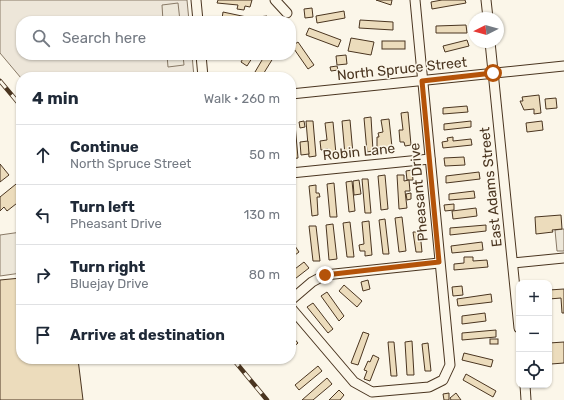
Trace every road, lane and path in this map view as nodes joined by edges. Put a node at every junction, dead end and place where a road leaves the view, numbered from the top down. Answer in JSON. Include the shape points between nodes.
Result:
{"nodes":[{"id":1,"x":196,"y":0,"type":"edge"},
{"id":2,"x":275,"y":0,"type":"edge"},
{"id":3,"x":415,"y":0,"type":"edge"},
{"id":4,"x":486,"y":0,"type":"edge"},
{"id":5,"x":487,"y":12,"type":"edge"},
{"id":6,"x":287,"y":13,"type":"dead end"},
{"id":7,"x":198,"y":16,"type":"edge"},
{"id":8,"x":491,"y":48,"type":"edge"},
{"id":9,"x":201,"y":60,"type":"edge"},
{"id":10,"x":564,"y":66,"type":"edge"},
{"id":11,"x":203,"y":72,"type":"edge"},
{"id":12,"x":493,"y":73,"type":"junction"},
{"id":13,"x":422,"y":81,"type":"junction"},
{"id":14,"x":296,"y":94,"type":"edge"},
{"id":15,"x":430,"y":159,"type":"junction"},
{"id":16,"x":296,"y":172,"type":"edge"},
{"id":17,"x":564,"y":258,"type":"edge"},
{"id":18,"x":439,"y":262,"type":"junction"},
{"id":19,"x":513,"y":263,"type":"junction"},
{"id":20,"x":296,"y":296,"type":"edge"},
{"id":21,"x":296,"y":314,"type":"edge"},
{"id":22,"x":518,"y":316,"type":"edge"},
{"id":23,"x":524,"y":388,"type":"edge"},
{"id":24,"x":526,"y":400,"type":"edge"}],
"edges":[{"from":1,"to":7,"type":"street"},
{"from":2,"to":6,"type":"street"},
{"from":3,"to":13,"type":"street","name":"Pheasant Drive"},
{"from":4,"to":5,"type":"street"},
{"from":8,"to":12,"type":"street","name":"East Adams Street"},
{"from":9,"to":11,"type":"street"},
{"from":10,"to":12,"type":"street","name":"North Spruce Street"},
{"from":12,"to":13,"type":"street","name":"North Spruce Street"},
{"from":12,"to":19,"type":"street","name":"East Adams Street"},
{"from":13,"to":14,"type":"street","name":"North Spruce Street"},
{"from":13,"to":15,"type":"street","name":"Pheasant Drive"},
{"from":15,"to":16,"type":"street","name":"Robin Lane"},
{"from":15,"to":18,"type":"street","name":"Pheasant Drive"},
{"from":17,"to":19,"type":"street"},
{"from":18,"to":20,"type":"street","via":[[325,275]]},
{"from":18,"to":21,"type":"street","name":"Pheasant Drive","via":[[450,365],[443,380],[429,386],[372,392],[364,389],[354,382]]},
{"from":19,"to":22,"type":"street","name":"East Adams Street"},
{"from":23,"to":24,"type":"street"}]}
